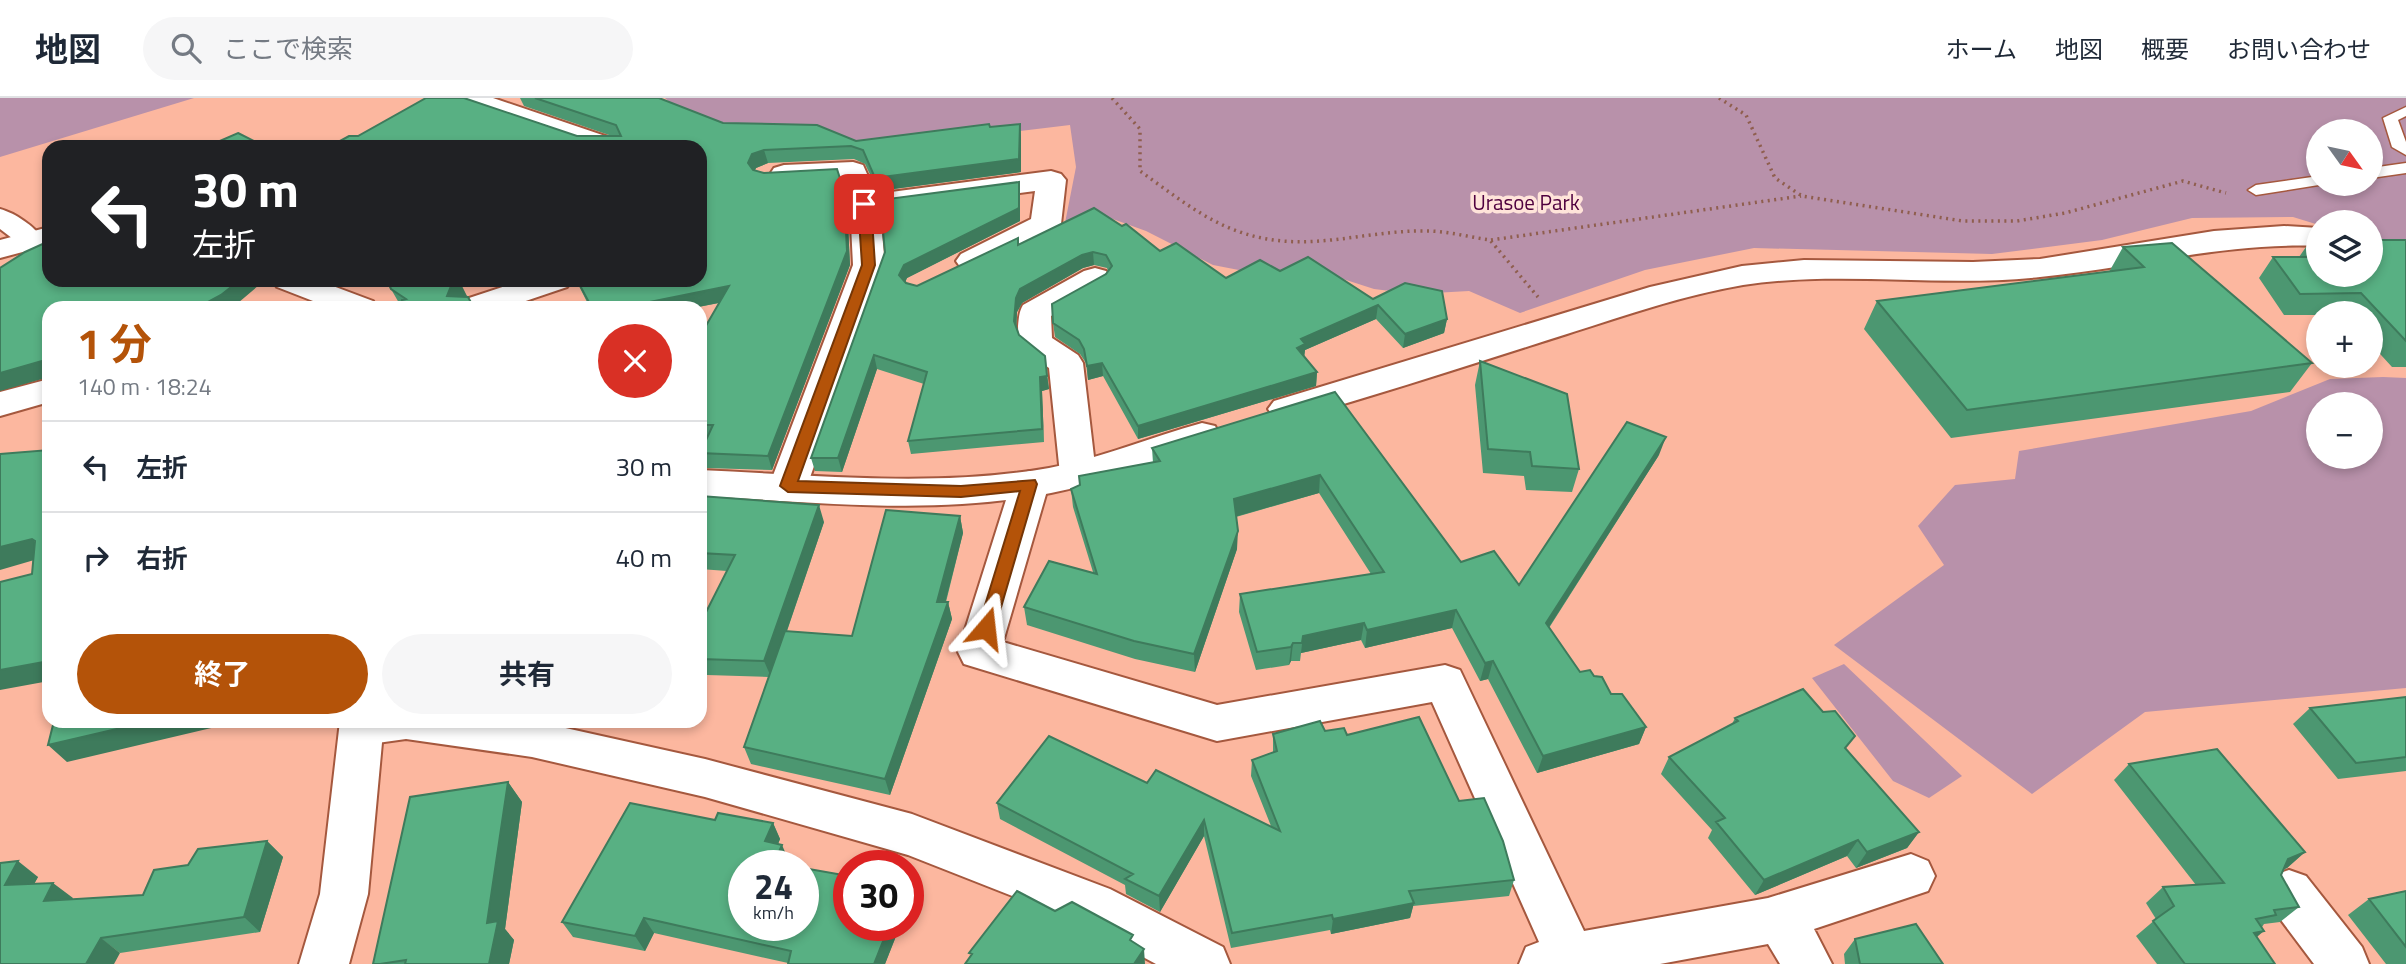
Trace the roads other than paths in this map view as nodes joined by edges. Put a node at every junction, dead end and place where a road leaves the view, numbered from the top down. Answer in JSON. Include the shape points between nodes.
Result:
{"nodes":[{"id":1,"x":467,"y":98,"type":"edge"},
{"id":2,"x":2406,"y":111,"type":"edge"},
{"id":3,"x":590,"y":140,"type":"edge"},
{"id":4,"x":2406,"y":150,"type":"edge"},
{"id":5,"x":2406,"y":168,"type":"edge"},
{"id":6,"x":2384,"y":171,"type":"edge"},
{"id":7,"x":768,"y":175,"type":"edge"},
{"id":8,"x":2306,"y":183,"type":"edge"},
{"id":9,"x":2256,"y":190,"type":"road end"},
{"id":10,"x":864,"y":204,"type":"junction"},
{"id":11,"x":0,"y":216,"type":"edge"},
{"id":12,"x":2306,"y":236,"type":"edge"},
{"id":13,"x":39,"y":238,"type":"edge"},
{"id":14,"x":0,"y":249,"type":"edge"},
{"id":15,"x":943,"y":276,"type":"edge"},
{"id":16,"x":1095,"y":278,"type":"edge"},
{"id":17,"x":293,"y":287,"type":"edge"},
{"id":18,"x":307,"y":287,"type":"edge"},
{"id":19,"x":535,"y":287,"type":"edge"},
{"id":20,"x":278,"y":301,"type":"edge"},
{"id":21,"x":343,"y":301,"type":"edge"},
{"id":22,"x":493,"y":301,"type":"edge"},
{"id":23,"x":42,"y":392,"type":"edge"},
{"id":24,"x":0,"y":404,"type":"edge"},
{"id":25,"x":1079,"y":474,"type":"junction"},
{"id":26,"x":707,"y":483,"type":"edge"},
{"id":27,"x":1030,"y":484,"type":"junction"},
{"id":28,"x":788,"y":486,"type":"junction"},
{"id":29,"x":362,"y":728,"type":"edge"},
{"id":30,"x":450,"y":728,"type":"edge"},
{"id":31,"x":1911,"y":876,"type":"dead end"},
{"id":32,"x":2289,"y":892,"type":"edge"},
{"id":33,"x":1780,"y":918,"type":"junction"},
{"id":34,"x":1557,"y":961,"type":"edge"},
{"id":35,"x":324,"y":964,"type":"edge"},
{"id":36,"x":1205,"y":964,"type":"edge"},
{"id":37,"x":1807,"y":964,"type":"edge"},
{"id":38,"x":2344,"y":964,"type":"edge"}],
"edges":[{"from":1,"to":3,"type":"street"},
{"from":2,"to":4,"type":"lane","via":[[2390,118],[2400,146]]},
{"from":5,"to":6,"type":"lane"},
{"from":7,"to":10,"type":"street","via":[[853,171]]},
{"from":8,"to":9,"type":"lane"},
{"from":10,"to":15,"type":"street","via":[[1051,180],[1046,224]]},
{"from":10,"to":28,"type":"street","via":[[869,265]]},
{"from":11,"to":13,"type":"street"},
{"from":12,"to":25,"type":"street","via":[[2230,238],[2037,268],[1771,272],[1687,286]]},
{"from":13,"to":14,"type":"street"},
{"from":16,"to":25,"type":"street","via":[[1035,312],[1035,342],[1066,363]]},
{"from":17,"to":20,"type":"street"},
{"from":18,"to":21,"type":"street"},
{"from":19,"to":22,"type":"street"},
{"from":23,"to":24,"type":"street"},
{"from":25,"to":27,"type":"street"},
{"from":26,"to":28,"type":"street"},
{"from":27,"to":28,"type":"street","via":[[961,492]]},
{"from":27,"to":34,"type":"street","via":[[979,652],[1217,723],[1445,682]]},
{"from":29,"to":35,"type":"street","via":[[344,894]]},
{"from":30,"to":36,"type":"street","via":[[532,739],[705,778],[899,832],[1093,905]]},
{"from":31,"to":33,"type":"street"},
{"from":32,"to":38,"type":"street"},
{"from":33,"to":34,"type":"street"},
{"from":33,"to":37,"type":"street"}]}
